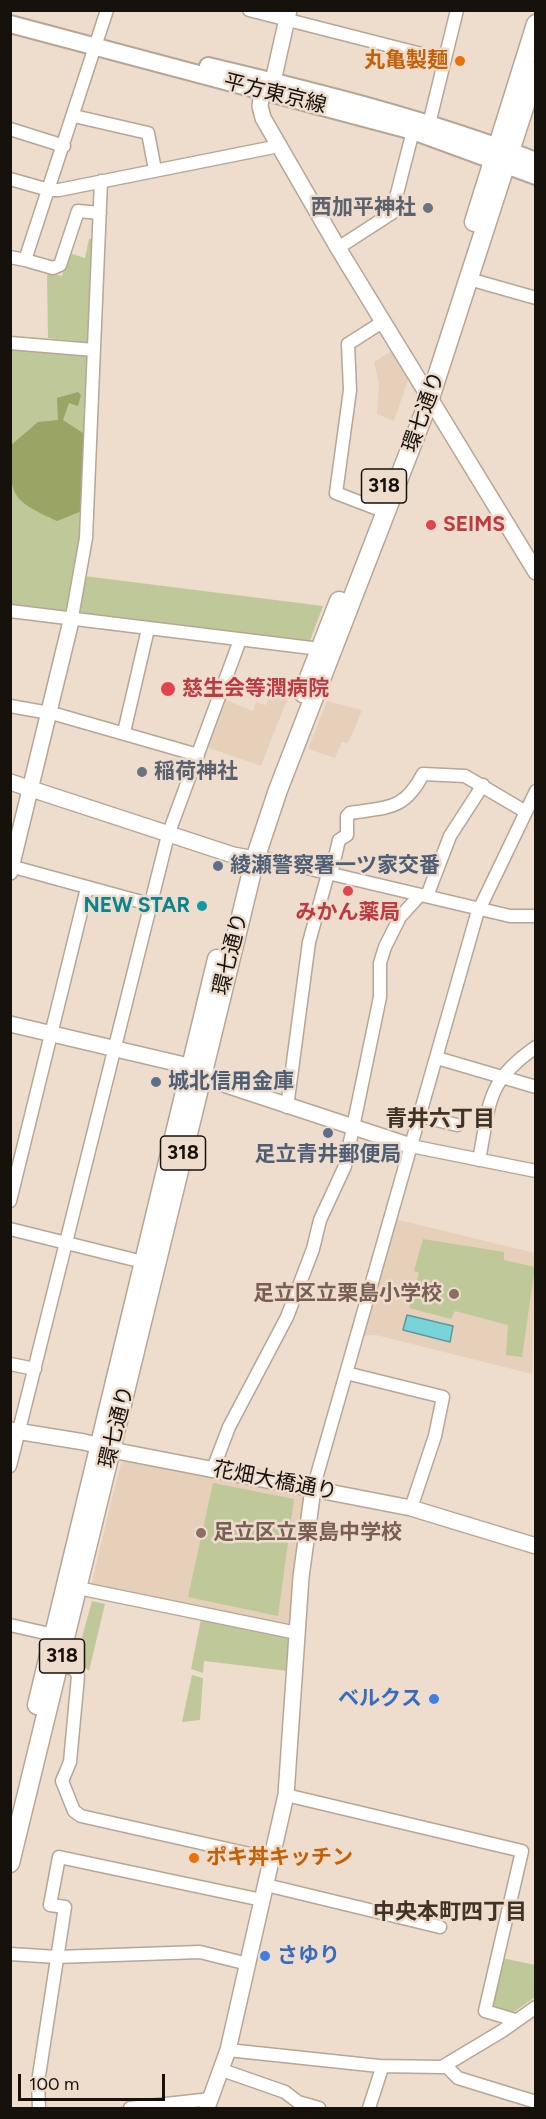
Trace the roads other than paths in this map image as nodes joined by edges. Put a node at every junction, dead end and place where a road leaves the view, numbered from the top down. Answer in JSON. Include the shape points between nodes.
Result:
{"nodes":[{"id":1,"x":107,"y":10,"type":"edge"},
{"id":2,"x":249,"y":10,"type":"edge"},
{"id":3,"x":457,"y":10,"type":"edge"},
{"id":4,"x":288,"y":14,"type":"edge"},
{"id":5,"x":10,"y":16,"type":"edge"},
{"id":6,"x":10,"y":24,"type":"edge"},
{"id":7,"x":536,"y":24,"type":"edge"},
{"id":8,"x":98,"y":44,"type":"junction"},
{"id":9,"x":445,"y":60,"type":"junction"},
{"id":10,"x":536,"y":71,"type":"edge"},
{"id":11,"x":267,"y":86,"type":"junction"},
{"id":12,"x":74,"y":116,"type":"junction"},
{"id":13,"x":429,"y":124,"type":"junction"},
{"id":14,"x":10,"y":129,"type":"edge"},
{"id":15,"x":413,"y":131,"type":"junction"},
{"id":16,"x":64,"y":146,"type":"junction"},
{"id":17,"x":279,"y":146,"type":"junction"},
{"id":18,"x":502,"y":155,"type":"junction"},
{"id":19,"x":536,"y":161,"type":"edge"},
{"id":20,"x":155,"y":170,"type":"junction"},
{"id":21,"x":536,"y":176,"type":"edge"},
{"id":22,"x":101,"y":181,"type":"junction"},
{"id":23,"x":11,"y":182,"type":"edge"},
{"id":24,"x":49,"y":190,"type":"junction"},
{"id":25,"x":100,"y":213,"type":"junction"},
{"id":26,"x":338,"y":248,"type":"junction"},
{"id":27,"x":10,"y":257,"type":"edge"},
{"id":28,"x":25,"y":260,"type":"junction"},
{"id":29,"x":469,"y":279,"type":"junction"},
{"id":30,"x":536,"y":297,"type":"edge"},
{"id":31,"x":384,"y":321,"type":"junction"},
{"id":32,"x":10,"y":343,"type":"edge"},
{"id":33,"x":94,"y":350,"type":"junction"},
{"id":34,"x":426,"y":391,"type":"junction"},
{"id":35,"x":375,"y":508,"type":"junction"},
{"id":36,"x":536,"y":572,"type":"edge"},
{"id":37,"x":10,"y":611,"type":"edge"},
{"id":38,"x":72,"y":617,"type":"junction"},
{"id":39,"x":148,"y":629,"type":"junction"},
{"id":40,"x":240,"y":640,"type":"junction"},
{"id":41,"x":320,"y":648,"type":"junction"},
{"id":42,"x":10,"y":706,"type":"edge"},
{"id":43,"x":49,"y":712,"type":"junction"},
{"id":44,"x":124,"y":732,"type":"junction"},
{"id":45,"x":198,"y":755,"type":"junction"},
{"id":46,"x":10,"y":782,"type":"edge"},
{"id":47,"x":483,"y":785,"type":"junction"},
{"id":48,"x":31,"y":789,"type":"junction"},
{"id":49,"x":536,"y":791,"type":"edge"},
{"id":50,"x":526,"y":812,"type":"junction"},
{"id":51,"x":168,"y":835,"type":"junction"},
{"id":52,"x":249,"y":858,"type":"junction"},
{"id":53,"x":11,"y":868,"type":"edge"},
{"id":54,"x":330,"y":874,"type":"junction"},
{"id":55,"x":87,"y":888,"type":"junction"},
{"id":56,"x":423,"y":896,"type":"junction"},
{"id":57,"x":149,"y":904,"type":"junction"},
{"id":58,"x":479,"y":909,"type":"junction"},
{"id":59,"x":536,"y":916,"type":"edge"},
{"id":60,"x":10,"y":1024,"type":"edge"},
{"id":61,"x":53,"y":1034,"type":"junction"},
{"id":62,"x":536,"y":1047,"type":"edge"},
{"id":63,"x":115,"y":1049,"type":"junction"},
{"id":64,"x":437,"y":1058,"type":"junction"},
{"id":65,"x":195,"y":1072,"type":"junction"},
{"id":66,"x":501,"y":1077,"type":"junction"},
{"id":67,"x":536,"y":1088,"type":"edge"},
{"id":68,"x":287,"y":1107,"type":"junction"},
{"id":69,"x":420,"y":1116,"type":"junction"},
{"id":70,"x":457,"y":1125,"type":"dead end"},
{"id":71,"x":354,"y":1128,"type":"junction"},
{"id":72,"x":411,"y":1146,"type":"junction"},
{"id":73,"x":479,"y":1160,"type":"junction"},
{"id":74,"x":536,"y":1171,"type":"edge"},
{"id":75,"x":10,"y":1201,"type":"edge"},
{"id":76,"x":10,"y":1229,"type":"edge"},
{"id":77,"x":66,"y":1244,"type":"junction"},
{"id":78,"x":143,"y":1262,"type":"junction"},
{"id":79,"x":10,"y":1364,"type":"edge"},
{"id":80,"x":36,"y":1369,"type":"junction"},
{"id":81,"x":346,"y":1373,"type":"junction"},
{"id":82,"x":15,"y":1431,"type":"edge"},
{"id":83,"x":106,"y":1447,"type":"junction"},
{"id":84,"x":10,"y":1466,"type":"edge"},
{"id":85,"x":213,"y":1469,"type":"junction"},
{"id":86,"x":313,"y":1489,"type":"junction"},
{"id":87,"x":411,"y":1508,"type":"junction"},
{"id":88,"x":536,"y":1546,"type":"edge"},
{"id":89,"x":78,"y":1588,"type":"junction"},
{"id":90,"x":10,"y":1625,"type":"edge"},
{"id":91,"x":297,"y":1633,"type":"junction"},
{"id":92,"x":54,"y":1635,"type":"junction"},
{"id":93,"x":60,"y":1663,"type":"junction"},
{"id":94,"x":286,"y":1795,"type":"junction"},
{"id":95,"x":14,"y":1814,"type":"edge"},
{"id":96,"x":272,"y":1859,"type":"junction"},
{"id":97,"x":10,"y":1863,"type":"edge"},
{"id":98,"x":264,"y":1893,"type":"junction"},
{"id":99,"x":440,"y":1927,"type":"dead end"},
{"id":100,"x":10,"y":1954,"type":"edge"},
{"id":101,"x":57,"y":1957,"type":"junction"},
{"id":102,"x":248,"y":1964,"type":"junction"},
{"id":103,"x":536,"y":2007,"type":"edge"},
{"id":104,"x":515,"y":2020,"type":"junction"},
{"id":105,"x":228,"y":2050,"type":"junction"},
{"id":106,"x":380,"y":2066,"type":"junction"},
{"id":107,"x":446,"y":2066,"type":"junction"},
{"id":108,"x":222,"y":2070,"type":"junction"},
{"id":109,"x":536,"y":2102,"type":"edge"},
{"id":110,"x":209,"y":2104,"type":"edge"},
{"id":111,"x":39,"y":2109,"type":"edge"},
{"id":112,"x":130,"y":2109,"type":"edge"},
{"id":113,"x":319,"y":2109,"type":"edge"},
{"id":114,"x":369,"y":2109,"type":"edge"}],
"edges":[{"from":1,"to":8,"type":"street"},
{"from":2,"to":4,"type":"street"},
{"from":3,"to":9,"type":"street"},
{"from":4,"to":9,"type":"street"},
{"from":4,"to":11,"type":"street"},
{"from":5,"to":8,"type":"main road","name":"平方東京線"},
{"from":6,"to":8,"type":"main road","name":"平方東京線"},
{"from":7,"to":18,"type":"main road","name":"環七通り","number":"318"},
{"from":8,"to":11,"type":"main road","name":"平方東京線"},
{"from":8,"to":12,"type":"street"},
{"from":9,"to":13,"type":"street"},
{"from":10,"to":18,"type":"main road","name":"環七通り","number":"318"},
{"from":11,"to":13,"type":"main road","name":"平方東京線","via":[[372,105]]},
{"from":11,"to":15,"type":"main road","name":"平方東京線"},
{"from":11,"to":17,"type":"street","via":[[261,111]]},
{"from":12,"to":16,"type":"street"},
{"from":12,"to":20,"type":"street","via":[[148,133]]},
{"from":13,"to":18,"type":"main road","name":"平方東京線"},
{"from":14,"to":16,"type":"street"},
{"from":15,"to":18,"type":"main road","name":"平方東京線"},
{"from":15,"to":26,"type":"street","via":[[392,213]]},
{"from":16,"to":24,"type":"street"},
{"from":17,"to":20,"type":"street"},
{"from":17,"to":26,"type":"street"},
{"from":18,"to":19,"type":"main road","name":"平方東京線"},
{"from":18,"to":21,"type":"main road","name":"平方東京線"},
{"from":18,"to":29,"type":"main road","name":"環七通り","number":"318"},
{"from":18,"to":34,"type":"main road","name":"環七通り","number":"318"},
{"from":20,"to":22,"type":"street"},
{"from":22,"to":24,"type":"street"},
{"from":22,"to":25,"type":"street"},
{"from":23,"to":24,"type":"street"},
{"from":24,"to":28,"type":"street"},
{"from":25,"to":28,"type":"street","via":[[78,211],[60,265],[52,268]]},
{"from":25,"to":33,"type":"street"},
{"from":26,"to":31,"type":"street"},
{"from":27,"to":28,"type":"street"},
{"from":29,"to":30,"type":"street"},
{"from":29,"to":34,"type":"main road","name":"環七通り","number":"318"},
{"from":31,"to":34,"type":"street"},
{"from":31,"to":35,"type":"street","via":[[348,344],[350,390],[336,493]]},
{"from":32,"to":33,"type":"street"},
{"from":33,"to":38,"type":"street","via":[[87,538]]},
{"from":34,"to":35,"type":"main road","name":"環七通り","number":"318"},
{"from":34,"to":36,"type":"street"},
{"from":34,"to":52,"type":"main road","name":"環七通り","number":"318","via":[[278,790]]},
{"from":35,"to":41,"type":"main road","name":"環七通り","number":"318"},
{"from":37,"to":38,"type":"street"},
{"from":38,"to":39,"type":"street"},
{"from":38,"to":43,"type":"street"},
{"from":39,"to":40,"type":"street"},
{"from":39,"to":44,"type":"street"},
{"from":40,"to":41,"type":"street"},
{"from":40,"to":45,"type":"street"},
{"from":41,"to":52,"type":"main road","name":"環七通り","number":"318"},
{"from":42,"to":43,"type":"street"},
{"from":43,"to":44,"type":"street"},
{"from":43,"to":48,"type":"street"},
{"from":44,"to":45,"type":"street"},
{"from":45,"to":51,"type":"street"},
{"from":46,"to":48,"type":"street"},
{"from":47,"to":50,"type":"street"},
{"from":47,"to":54,"type":"street","via":[[465,776],[423,774],[412,795],[391,807],[350,813],[347,836],[339,840]]},
{"from":47,"to":56,"type":"street","via":[[450,836]]},
{"from":48,"to":51,"type":"street"},
{"from":48,"to":53,"type":"street"},
{"from":49,"to":50,"type":"street"},
{"from":50,"to":58,"type":"street"},
{"from":51,"to":52,"type":"street"},
{"from":51,"to":57,"type":"street"},
{"from":52,"to":54,"type":"street"},
{"from":52,"to":65,"type":"main road","name":"環七通り","number":"318"},
{"from":53,"to":55,"type":"street"},
{"from":54,"to":56,"type":"street"},
{"from":54,"to":68,"type":"street","via":[[309,942]]},
{"from":55,"to":57,"type":"street"},
{"from":55,"to":61,"type":"street"},
{"from":56,"to":58,"type":"street"},
{"from":56,"to":71,"type":"street","via":[[400,917],[380,963],[380,997],[364,1061]]},
{"from":57,"to":63,"type":"street"},
{"from":58,"to":59,"type":"street","via":[[510,916]]},
{"from":58,"to":64,"type":"street"},
{"from":60,"to":61,"type":"street"},
{"from":61,"to":63,"type":"street"},
{"from":61,"to":75,"type":"street"},
{"from":62,"to":66,"type":"street"},
{"from":63,"to":65,"type":"street"},
{"from":63,"to":77,"type":"street"},
{"from":64,"to":66,"type":"street"},
{"from":64,"to":69,"type":"street"},
{"from":65,"to":68,"type":"street"},
{"from":65,"to":78,"type":"main road","name":"環七通り","number":"318"},
{"from":65,"to":83,"type":"main road","name":"環七通り","number":"318"},
{"from":66,"to":67,"type":"street"},
{"from":66,"to":73,"type":"street","via":[[491,1097]]},
{"from":68,"to":71,"type":"street"},
{"from":69,"to":70,"type":"street"},
{"from":69,"to":72,"type":"street"},
{"from":71,"to":72,"type":"street"},
{"from":71,"to":85,"type":"street","via":[[345,1166],[320,1220],[287,1317],[229,1427]]},
{"from":72,"to":73,"type":"street"},
{"from":72,"to":81,"type":"street"},
{"from":73,"to":74,"type":"street"},
{"from":76,"to":77,"type":"street"},
{"from":77,"to":78,"type":"street"},
{"from":77,"to":80,"type":"street"},
{"from":78,"to":83,"type":"main road","name":"環七通り","number":"318"},
{"from":79,"to":80,"type":"street"},
{"from":80,"to":82,"type":"street"},
{"from":81,"to":86,"type":"street"},
{"from":81,"to":87,"type":"street","via":[[443,1396],[435,1436]]},
{"from":82,"to":83,"type":"street","name":"花畑大橋通り"},
{"from":82,"to":84,"type":"street"},
{"from":83,"to":85,"type":"street","name":"花畑大橋通り"},
{"from":83,"to":89,"type":"main road","name":"環七通り","number":"318"},
{"from":83,"to":92,"type":"main road","name":"環七通り","number":"318"},
{"from":85,"to":86,"type":"street","name":"花畑大橋通り"},
{"from":86,"to":87,"type":"street","name":"花畑大橋通り"},
{"from":86,"to":91,"type":"street"},
{"from":87,"to":88,"type":"street","name":"花畑大橋通り"},
{"from":89,"to":91,"type":"street"},
{"from":89,"to":93,"type":"main road","name":"環七通り","number":"318"},
{"from":90,"to":92,"type":"street"},
{"from":91,"to":94,"type":"street"},
{"from":92,"to":95,"type":"main road","name":"環七通り","number":"318"},
{"from":93,"to":95,"type":"main road","name":"環七通り","number":"318"},
{"from":93,"to":96,"type":"street","via":[[75,1670],[78,1676],[70,1762],[62,1781],[74,1811],[81,1816]]},
{"from":94,"to":96,"type":"street"},
{"from":94,"to":104,"type":"street","via":[[522,1851],[485,2011]]},
{"from":95,"to":97,"type":"main road","name":"環七通り","number":"318"},
{"from":96,"to":98,"type":"street"},
{"from":98,"to":99,"type":"street"},
{"from":98,"to":101,"type":"street","via":[[59,1857],[50,1905],[65,1907]]},
{"from":98,"to":102,"type":"street"},
{"from":100,"to":101,"type":"street"},
{"from":101,"to":102,"type":"street","via":[[200,1952]]},
{"from":101,"to":111,"type":"street","via":[[38,2082]]},
{"from":102,"to":105,"type":"street"},
{"from":103,"to":104,"type":"street"},
{"from":104,"to":107,"type":"street"},
{"from":105,"to":106,"type":"street"},
{"from":105,"to":108,"type":"street"},
{"from":106,"to":107,"type":"street"},
{"from":106,"to":114,"type":"street"},
{"from":107,"to":109,"type":"street","via":[[458,2078]]},
{"from":108,"to":110,"type":"street"},
{"from":108,"to":113,"type":"street","via":[[285,2092],[298,2102]]},
{"from":110,"to":112,"type":"street"}]}
